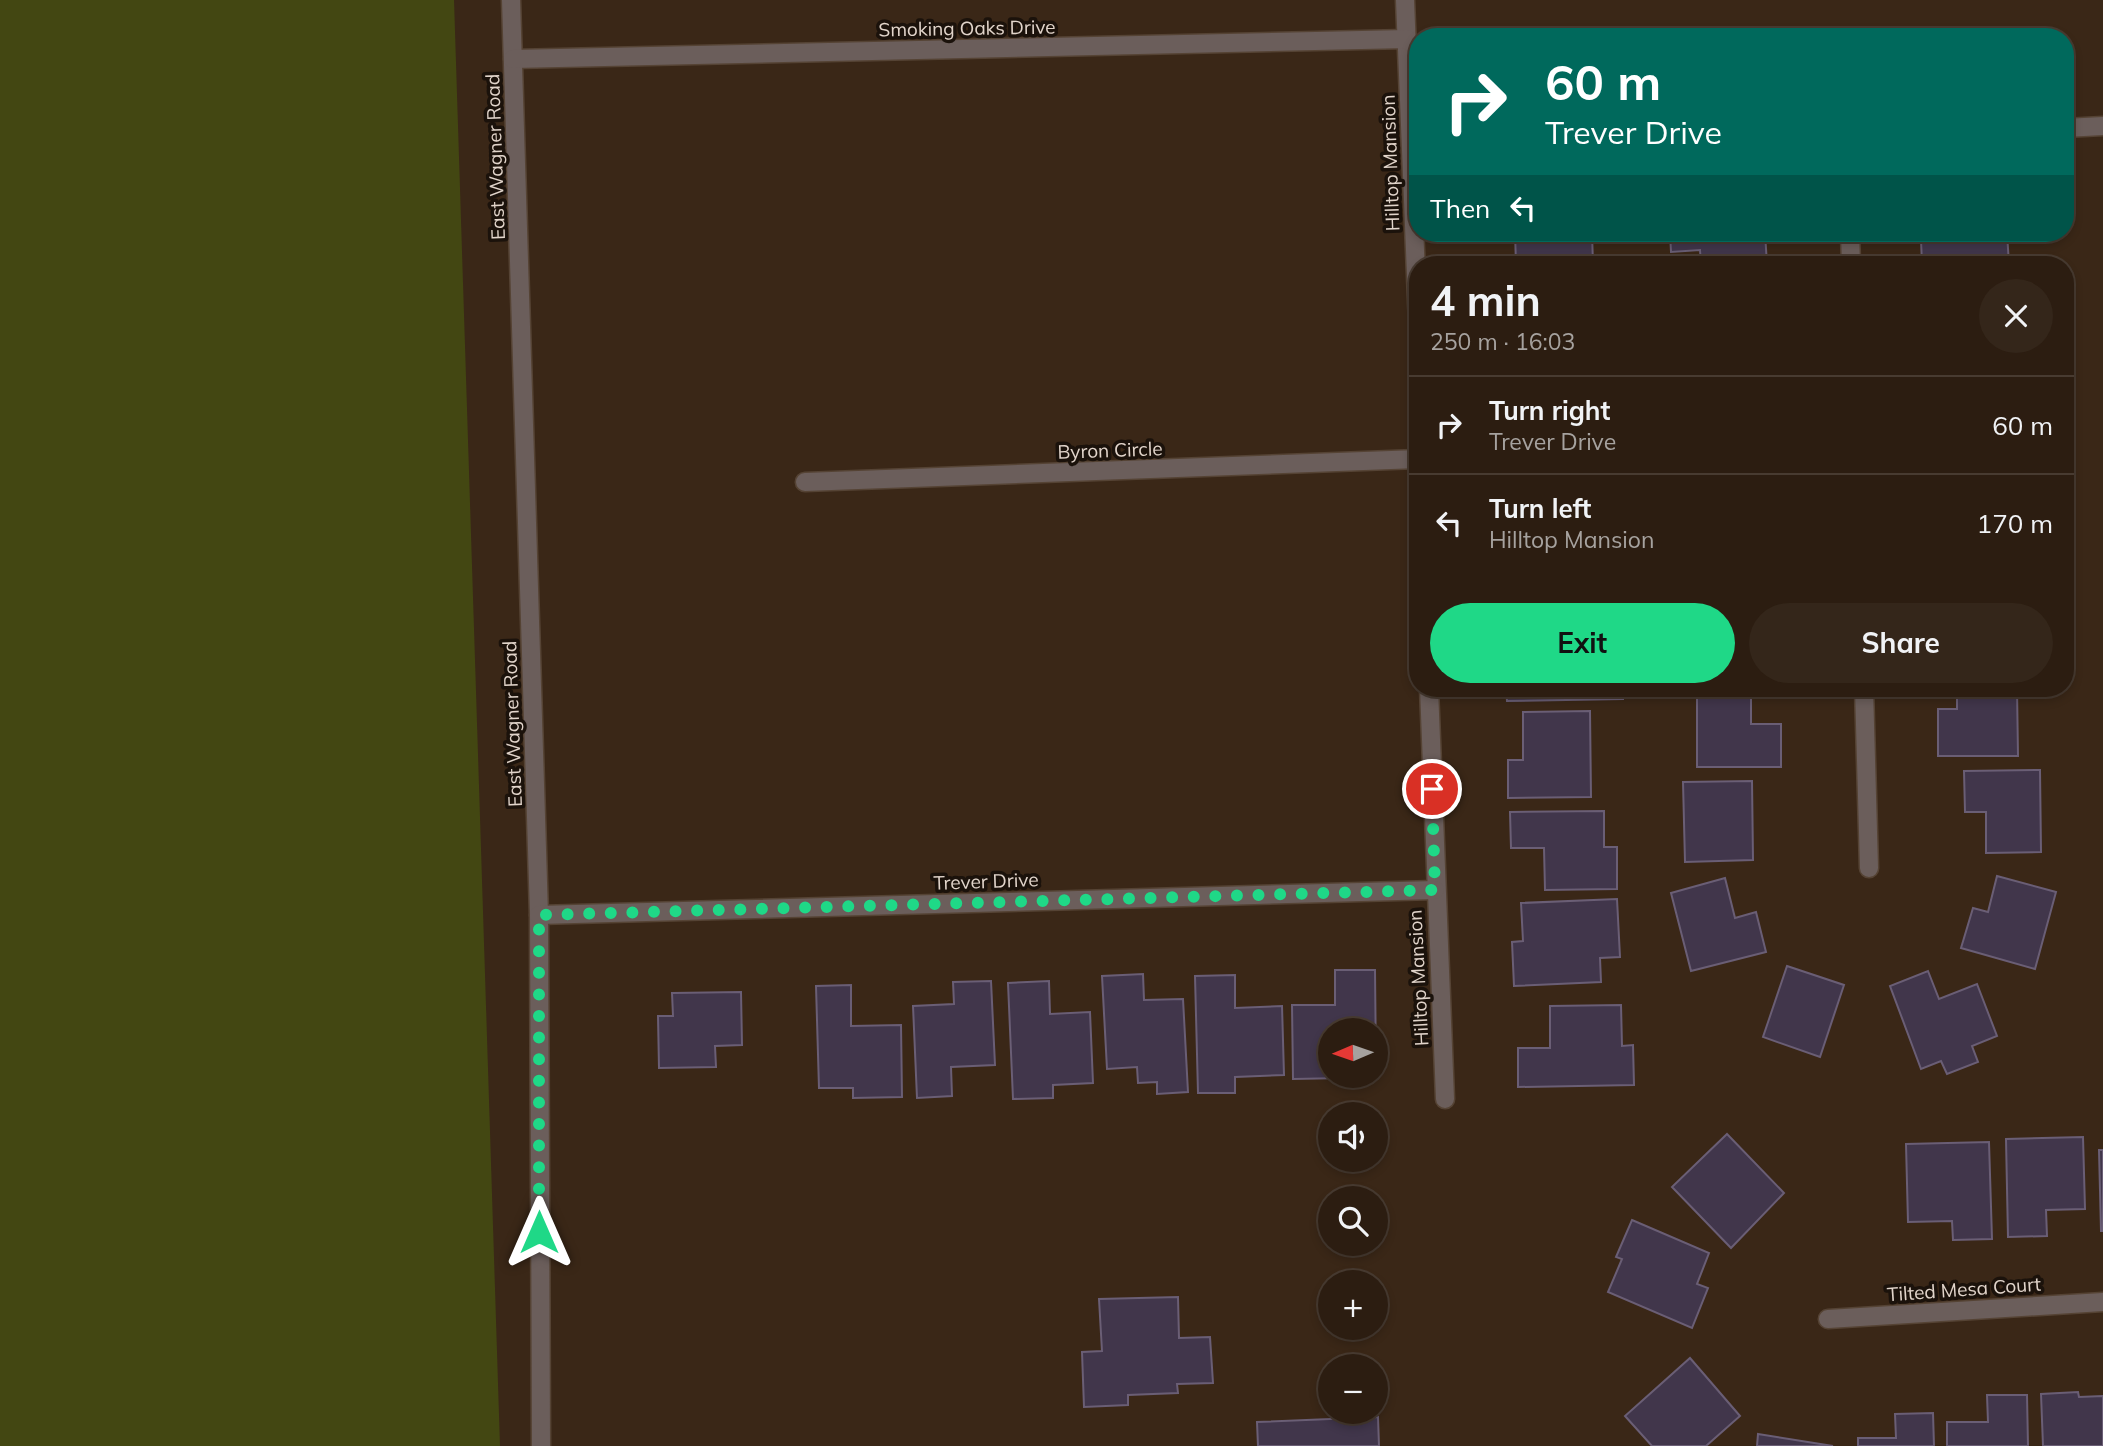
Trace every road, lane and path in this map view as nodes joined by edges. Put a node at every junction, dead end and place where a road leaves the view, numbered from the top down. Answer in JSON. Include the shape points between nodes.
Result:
{"nodes":[{"id":1,"x":511,"y":0,"type":"edge"},
{"id":2,"x":1405,"y":0,"type":"edge"},
{"id":3,"x":1409,"y":28,"type":"edge"},
{"id":4,"x":1409,"y":45,"type":"edge"},
{"id":5,"x":513,"y":60,"type":"junction"},
{"id":6,"x":2103,"y":126,"type":"edge"},
{"id":7,"x":2074,"y":128,"type":"edge"},
{"id":8,"x":1409,"y":459,"type":"edge"},
{"id":9,"x":805,"y":482,"type":"dead end"},
{"id":10,"x":1429,"y":697,"type":"edge"},
{"id":11,"x":1864,"y":697,"type":"edge"},
{"id":12,"x":1869,"y":868,"type":"dead end"},
{"id":13,"x":1435,"y":890,"type":"junction"},
{"id":14,"x":539,"y":915,"type":"junction"},
{"id":15,"x":1445,"y":1099,"type":"dead end"},
{"id":16,"x":2103,"y":1301,"type":"edge"},
{"id":17,"x":1828,"y":1319,"type":"dead end"},
{"id":18,"x":541,"y":1446,"type":"edge"}],
"edges":[{"from":1,"to":5,"type":"street","name":"East Wagner Road"},
{"from":2,"to":3,"type":"street","name":"Hilltop Mansion"},
{"from":4,"to":5,"type":"street","name":"Smoking Oaks Drive"},
{"from":5,"to":14,"type":"street","name":"East Wagner Road"},
{"from":6,"to":7,"type":"street"},
{"from":8,"to":9,"type":"street","name":"Byron Circle"},
{"from":10,"to":13,"type":"street","name":"Hilltop Mansion"},
{"from":11,"to":12,"type":"street"},
{"from":13,"to":14,"type":"street","name":"Trever Drive"},
{"from":13,"to":15,"type":"street","name":"Hilltop Mansion"},
{"from":14,"to":18,"type":"street","name":"East Wagner Road"},
{"from":16,"to":17,"type":"street","name":"Tilted Mesa Court"}]}
